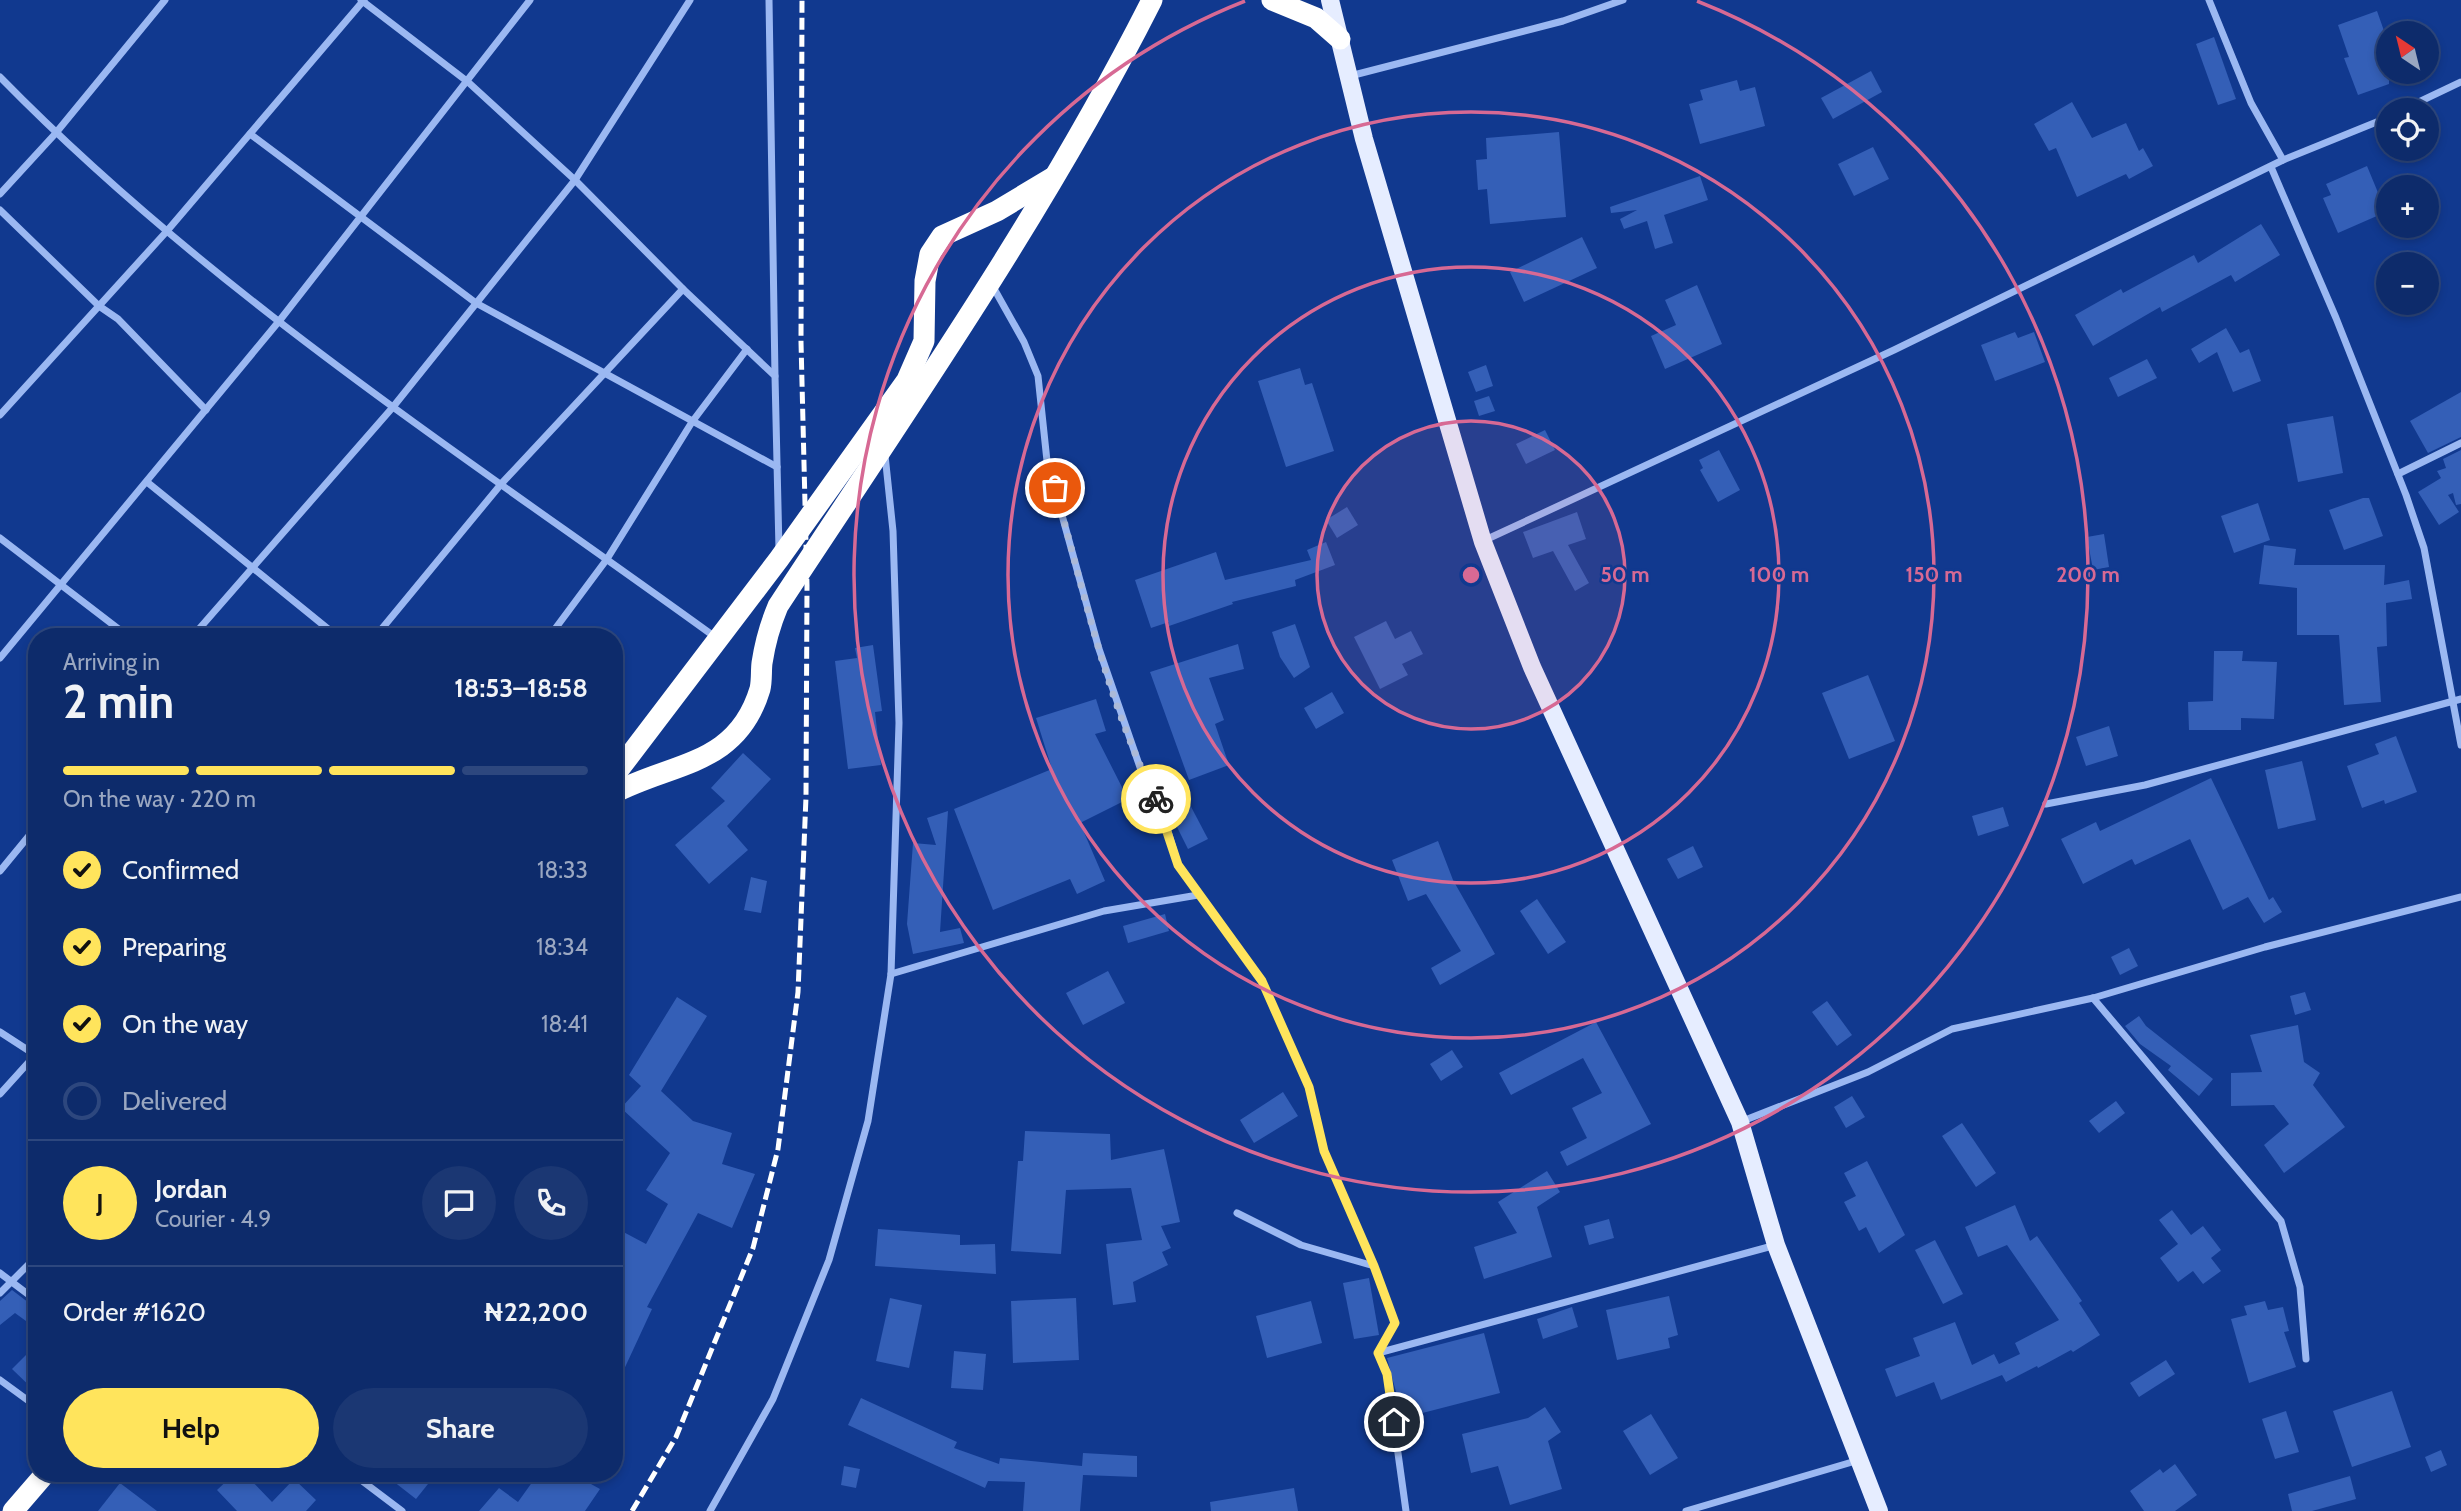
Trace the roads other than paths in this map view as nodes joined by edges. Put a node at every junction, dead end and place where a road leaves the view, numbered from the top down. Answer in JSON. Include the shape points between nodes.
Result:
{"nodes":[{"id":1,"x":165,"y":0,"type":"edge"},
{"id":2,"x":530,"y":0,"type":"edge"},
{"id":3,"x":690,"y":0,"type":"edge"},
{"id":4,"x":769,"y":0,"type":"edge"},
{"id":5,"x":1152,"y":0,"type":"edge"},
{"id":6,"x":1272,"y":0,"type":"edge"},
{"id":7,"x":1330,"y":0,"type":"edge"},
{"id":8,"x":1623,"y":0,"type":"edge"},
{"id":9,"x":2209,"y":0,"type":"edge"},
{"id":10,"x":362,"y":1,"type":"edge"},
{"id":11,"x":1340,"y":38,"type":"junction"},
{"id":12,"x":1349,"y":76,"type":"junction"},
{"id":13,"x":0,"y":77,"type":"edge"},
{"id":14,"x":468,"y":82,"type":"junction"},
{"id":15,"x":2461,"y":82,"type":"edge"},
{"id":16,"x":2427,"y":98,"type":"edge"},
{"id":17,"x":2376,"y":122,"type":"edge"},
{"id":18,"x":55,"y":134,"type":"junction"},
{"id":19,"x":250,"y":134,"type":"junction"},
{"id":20,"x":2283,"y":160,"type":"junction"},
{"id":21,"x":2271,"y":167,"type":"junction"},
{"id":22,"x":1057,"y":175,"type":"junction"},
{"id":23,"x":575,"y":180,"type":"junction"},
{"id":24,"x":0,"y":194,"type":"edge"},
{"id":25,"x":0,"y":210,"type":"edge"},
{"id":26,"x":362,"y":217,"type":"junction"},
{"id":27,"x":167,"y":231,"type":"junction"},
{"id":28,"x":989,"y":281,"type":"junction"},
{"id":29,"x":682,"y":289,"type":"junction"},
{"id":30,"x":476,"y":303,"type":"junction"},
{"id":31,"x":99,"y":306,"type":"junction"},
{"id":32,"x":280,"y":320,"type":"junction"},
{"id":33,"x":747,"y":349,"type":"junction"},
{"id":34,"x":603,"y":374,"type":"junction"},
{"id":35,"x":775,"y":376,"type":"junction"},
{"id":36,"x":393,"y":407,"type":"junction"},
{"id":37,"x":206,"y":410,"type":"junction"},
{"id":38,"x":0,"y":415,"type":"edge"},
{"id":39,"x":692,"y":422,"type":"junction"},
{"id":40,"x":2461,"y":443,"type":"edge"},
{"id":41,"x":884,"y":445,"type":"junction"},
{"id":42,"x":777,"y":467,"type":"junction"},
{"id":43,"x":2398,"y":474,"type":"junction"},
{"id":44,"x":147,"y":482,"type":"junction"},
{"id":45,"x":502,"y":483,"type":"junction"},
{"id":46,"x":0,"y":538,"type":"edge"},
{"id":47,"x":1483,"y":542,"type":"junction"},
{"id":48,"x":607,"y":559,"type":"junction"},
{"id":49,"x":779,"y":559,"type":"junction"},
{"id":50,"x":253,"y":567,"type":"junction"},
{"id":51,"x":62,"y":586,"type":"junction"},
{"id":52,"x":118,"y":628,"type":"edge"},
{"id":53,"x":200,"y":628,"type":"edge"},
{"id":54,"x":327,"y":628,"type":"edge"},
{"id":55,"x":382,"y":628,"type":"edge"},
{"id":56,"x":557,"y":628,"type":"edge"},
{"id":57,"x":718,"y":640,"type":"junction"},
{"id":58,"x":0,"y":658,"type":"edge"},
{"id":59,"x":2461,"y":699,"type":"edge"},
{"id":60,"x":2451,"y":701,"type":"junction"},
{"id":61,"x":2461,"y":745,"type":"edge"},
{"id":62,"x":623,"y":764,"type":"edge"},
{"id":63,"x":623,"y":788,"type":"edge"},
{"id":64,"x":2046,"y":804,"type":"dead end"},
{"id":65,"x":28,"y":836,"type":"edge"},
{"id":66,"x":0,"y":870,"type":"edge"},
{"id":67,"x":1198,"y":895,"type":"junction"},
{"id":68,"x":2461,"y":897,"type":"edge"},
{"id":69,"x":891,"y":974,"type":"junction"},
{"id":70,"x":2093,"y":998,"type":"junction"},
{"id":71,"x":0,"y":1031,"type":"edge"},
{"id":72,"x":28,"y":1050,"type":"edge"},
{"id":73,"x":28,"y":1064,"type":"edge"},
{"id":74,"x":0,"y":1094,"type":"edge"},
{"id":75,"x":1740,"y":1122,"type":"junction"},
{"id":76,"x":1237,"y":1213,"type":"dead end"},
{"id":77,"x":1776,"y":1245,"type":"junction"},
{"id":78,"x":28,"y":1265,"type":"edge"},
{"id":79,"x":1374,"y":1266,"type":"junction"},
{"id":80,"x":0,"y":1273,"type":"edge"},
{"id":81,"x":12,"y":1282,"type":"junction"},
{"id":82,"x":0,"y":1293,"type":"edge"},
{"id":83,"x":28,"y":1294,"type":"edge"},
{"id":84,"x":1378,"y":1353,"type":"junction"},
{"id":85,"x":2306,"y":1359,"type":"dead end"},
{"id":86,"x":0,"y":1380,"type":"edge"},
{"id":87,"x":28,"y":1400,"type":"edge"},
{"id":88,"x":1860,"y":1460,"type":"junction"},
{"id":89,"x":39,"y":1482,"type":"edge"},
{"id":90,"x":364,"y":1482,"type":"edge"},
{"id":91,"x":13,"y":1511,"type":"edge"},
{"id":92,"x":402,"y":1511,"type":"edge"},
{"id":93,"x":710,"y":1511,"type":"edge"},
{"id":94,"x":1406,"y":1511,"type":"edge"},
{"id":95,"x":1686,"y":1511,"type":"edge"},
{"id":96,"x":1879,"y":1511,"type":"edge"}],
"edges":[{"from":1,"to":18,"type":"street"},
{"from":2,"to":14,"type":"street"},
{"from":3,"to":23,"type":"street"},
{"from":4,"to":35,"type":"street"},
{"from":5,"to":22,"type":"highway"},
{"from":6,"to":11,"type":"highway","via":[[1316,18]]},
{"from":7,"to":11,"type":"main road"},
{"from":8,"to":12,"type":"street","via":[[1563,21]]},
{"from":9,"to":20,"type":"street","via":[[2251,103]]},
{"from":10,"to":14,"type":"street"},
{"from":10,"to":19,"type":"street"},
{"from":11,"to":12,"type":"main road"},
{"from":12,"to":47,"type":"main road"},
{"from":13,"to":18,"type":"street"},
{"from":14,"to":23,"type":"street"},
{"from":14,"to":26,"type":"street"},
{"from":15,"to":16,"type":"street"},
{"from":17,"to":20,"type":"street"},
{"from":18,"to":24,"type":"street"},
{"from":18,"to":27,"type":"street"},
{"from":19,"to":26,"type":"street"},
{"from":19,"to":27,"type":"street"},
{"from":20,"to":21,"type":"street"},
{"from":21,"to":43,"type":"street"},
{"from":21,"to":47,"type":"street"},
{"from":22,"to":28,"type":"highway"},
{"from":22,"to":49,"type":"highway","via":[[997,211],[942,236],[930,254],[924,341],[907,380]]},
{"from":23,"to":29,"type":"street"},
{"from":23,"to":30,"type":"street"},
{"from":25,"to":31,"type":"street"},
{"from":26,"to":30,"type":"street"},
{"from":26,"to":32,"type":"street"},
{"from":27,"to":31,"type":"street"},
{"from":27,"to":32,"type":"street"},
{"from":28,"to":41,"type":"highway"},
{"from":28,"to":67,"type":"street","via":[[1038,376],[1048,461],[1100,649],[1178,865]]},
{"from":29,"to":33,"type":"street"},
{"from":29,"to":34,"type":"street"},
{"from":30,"to":34,"type":"street"},
{"from":30,"to":36,"type":"street"},
{"from":31,"to":37,"type":"street","via":[[118,319]]},
{"from":31,"to":38,"type":"street"},
{"from":32,"to":36,"type":"street"},
{"from":32,"to":37,"type":"street"},
{"from":33,"to":35,"type":"street"},
{"from":33,"to":39,"type":"street"},
{"from":34,"to":39,"type":"street"},
{"from":34,"to":45,"type":"street"},
{"from":35,"to":42,"type":"street"},
{"from":36,"to":45,"type":"street"},
{"from":36,"to":50,"type":"street"},
{"from":37,"to":44,"type":"street"},
{"from":39,"to":42,"type":"street"},
{"from":39,"to":48,"type":"street"},
{"from":40,"to":43,"type":"street"},
{"from":41,"to":63,"type":"highway","via":[[778,606],[768,631],[760,688],[751,712],[718,751]]},
{"from":41,"to":69,"type":"street","via":[[893,531],[899,723]]},
{"from":42,"to":49,"type":"street"},
{"from":43,"to":60,"type":"street","via":[[2424,548]]},
{"from":44,"to":50,"type":"street"},
{"from":44,"to":51,"type":"street"},
{"from":45,"to":48,"type":"street"},
{"from":45,"to":55,"type":"street"},
{"from":46,"to":51,"type":"street"},
{"from":47,"to":75,"type":"main road","via":[[1532,667]]},
{"from":48,"to":56,"type":"street"},
{"from":48,"to":57,"type":"street"},
{"from":49,"to":57,"type":"highway"},
{"from":50,"to":53,"type":"street"},
{"from":50,"to":54,"type":"street"},
{"from":51,"to":52,"type":"street"},
{"from":51,"to":58,"type":"street"},
{"from":57,"to":62,"type":"highway"},
{"from":59,"to":60,"type":"street"},
{"from":60,"to":61,"type":"street"},
{"from":60,"to":64,"type":"street","via":[[2145,785]]},
{"from":65,"to":66,"type":"street"},
{"from":67,"to":69,"type":"street","via":[[1104,911]]},
{"from":67,"to":79,"type":"street","via":[[1262,981],[1309,1087],[1324,1151]]},
{"from":68,"to":70,"type":"street","via":[[2265,947]]},
{"from":69,"to":93,"type":"street","via":[[868,1121],[829,1260],[773,1399]]},
{"from":70,"to":75,"type":"street","via":[[1952,1029],[1868,1072]]},
{"from":70,"to":85,"type":"street","via":[[2281,1221],[2300,1287]]},
{"from":71,"to":72,"type":"street"},
{"from":73,"to":74,"type":"street"},
{"from":75,"to":77,"type":"main road"},
{"from":76,"to":79,"type":"street","via":[[1301,1245]]},
{"from":77,"to":84,"type":"street"},
{"from":77,"to":88,"type":"main road"},
{"from":78,"to":81,"type":"street"},
{"from":79,"to":84,"type":"street","via":[[1395,1323]]},
{"from":80,"to":81,"type":"street"},
{"from":81,"to":82,"type":"street"},
{"from":81,"to":83,"type":"street"},
{"from":84,"to":94,"type":"street","via":[[1387,1374]]},
{"from":86,"to":87,"type":"street"},
{"from":88,"to":95,"type":"street"},
{"from":88,"to":96,"type":"main road"},
{"from":89,"to":91,"type":"highway"},
{"from":90,"to":92,"type":"street"}]}
